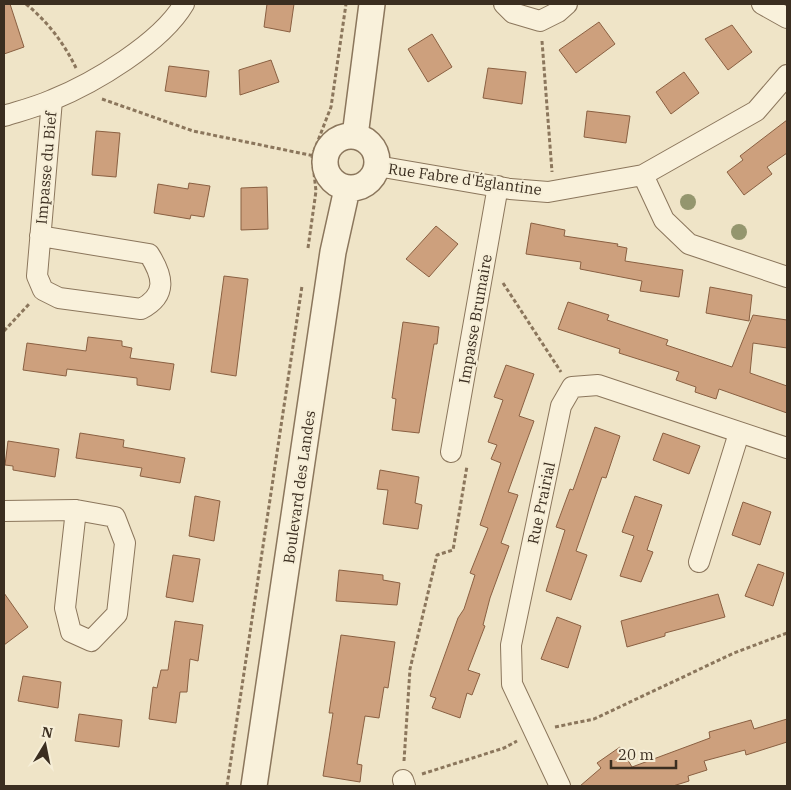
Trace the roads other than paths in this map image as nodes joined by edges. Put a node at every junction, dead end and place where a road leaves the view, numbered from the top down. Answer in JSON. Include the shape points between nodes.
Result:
{"nodes":[{"id":1,"x":372,"y":4,"type":"edge"},
{"id":2,"x":504,"y":4,"type":"edge"},
{"id":3,"x":567,"y":4,"type":"edge"},
{"id":4,"x":762,"y":4,"type":"edge"},
{"id":5,"x":181,"y":6,"type":"edge"},
{"id":6,"x":787,"y":18,"type":"edge"},
{"id":7,"x":787,"y":75,"type":"edge"},
{"id":8,"x":52,"y":100,"type":"junction"},
{"id":9,"x":4,"y":116,"type":"edge"},
{"id":10,"x":355,"y":136,"type":"junction"},
{"id":11,"x":377,"y":166,"type":"junction"},
{"id":12,"x":643,"y":175,"type":"junction"},
{"id":13,"x":498,"y":186,"type":"junction"},
{"id":14,"x":347,"y":189,"type":"junction"},
{"id":15,"x":40,"y":236,"type":"junction"},
{"id":16,"x":787,"y":277,"type":"edge"},
{"id":17,"x":739,"y":433,"type":"junction"},
{"id":18,"x":787,"y":448,"type":"edge"},
{"id":19,"x":459,"y":457,"type":"road end"},
{"id":20,"x":76,"y":510,"type":"junction"},
{"id":21,"x":4,"y":511,"type":"edge"},
{"id":22,"x":699,"y":562,"type":"dead end"},
{"id":23,"x":254,"y":786,"type":"edge"},
{"id":24,"x":560,"y":786,"type":"edge"}],
"edges":[{"from":1,"to":10,"type":"street"},
{"from":2,"to":3,"type":"street","via":[[513,13],[540,20]]},
{"from":4,"to":6,"type":"street"},
{"from":5,"to":8,"type":"street","via":[[148,44]]},
{"from":7,"to":12,"type":"street","name":"Rue Fabre d'Églantine","via":[[756,111]]},
{"from":8,"to":9,"type":"street"},
{"from":8,"to":15,"type":"street","name":"Impasse du Bief"},
{"from":10,"to":11,"type":"street","via":[[374,150]]},
{"from":10,"to":14,"type":"street","via":[[338,139],[318,157],[327,174]]},
{"from":11,"to":13,"type":"street","name":"Rue Fabre d'Églantine"},
{"from":11,"to":14,"type":"street","via":[[363,186]]},
{"from":12,"to":13,"type":"street","name":"Rue Fabre d'Églantine","via":[[548,192]]},
{"from":12,"to":16,"type":"street","via":[[664,220],[689,244]]},
{"from":13,"to":19,"type":"street","name":"Impasse Brumaire"},
{"from":14,"to":23,"type":"street","name":"Boulevard des Landes","via":[[333,252]]},
{"from":15,"to":15,"type":"street","name":"Impasse du Bief","via":[[37,276],[43,290],[59,298],[141,310],[153,303],[162,286],[158,269],[149,254]]},
{"from":17,"to":18,"type":"street"},
{"from":17,"to":22,"type":"street"},
{"from":17,"to":24,"type":"street","name":"Rue Prairial","via":[[598,385],[572,387],[561,406],[511,644],[512,684]]},
{"from":20,"to":20,"type":"street","via":[[114,517],[125,543],[117,614],[91,641],[71,632],[65,608]]},
{"from":20,"to":21,"type":"street"}]}
